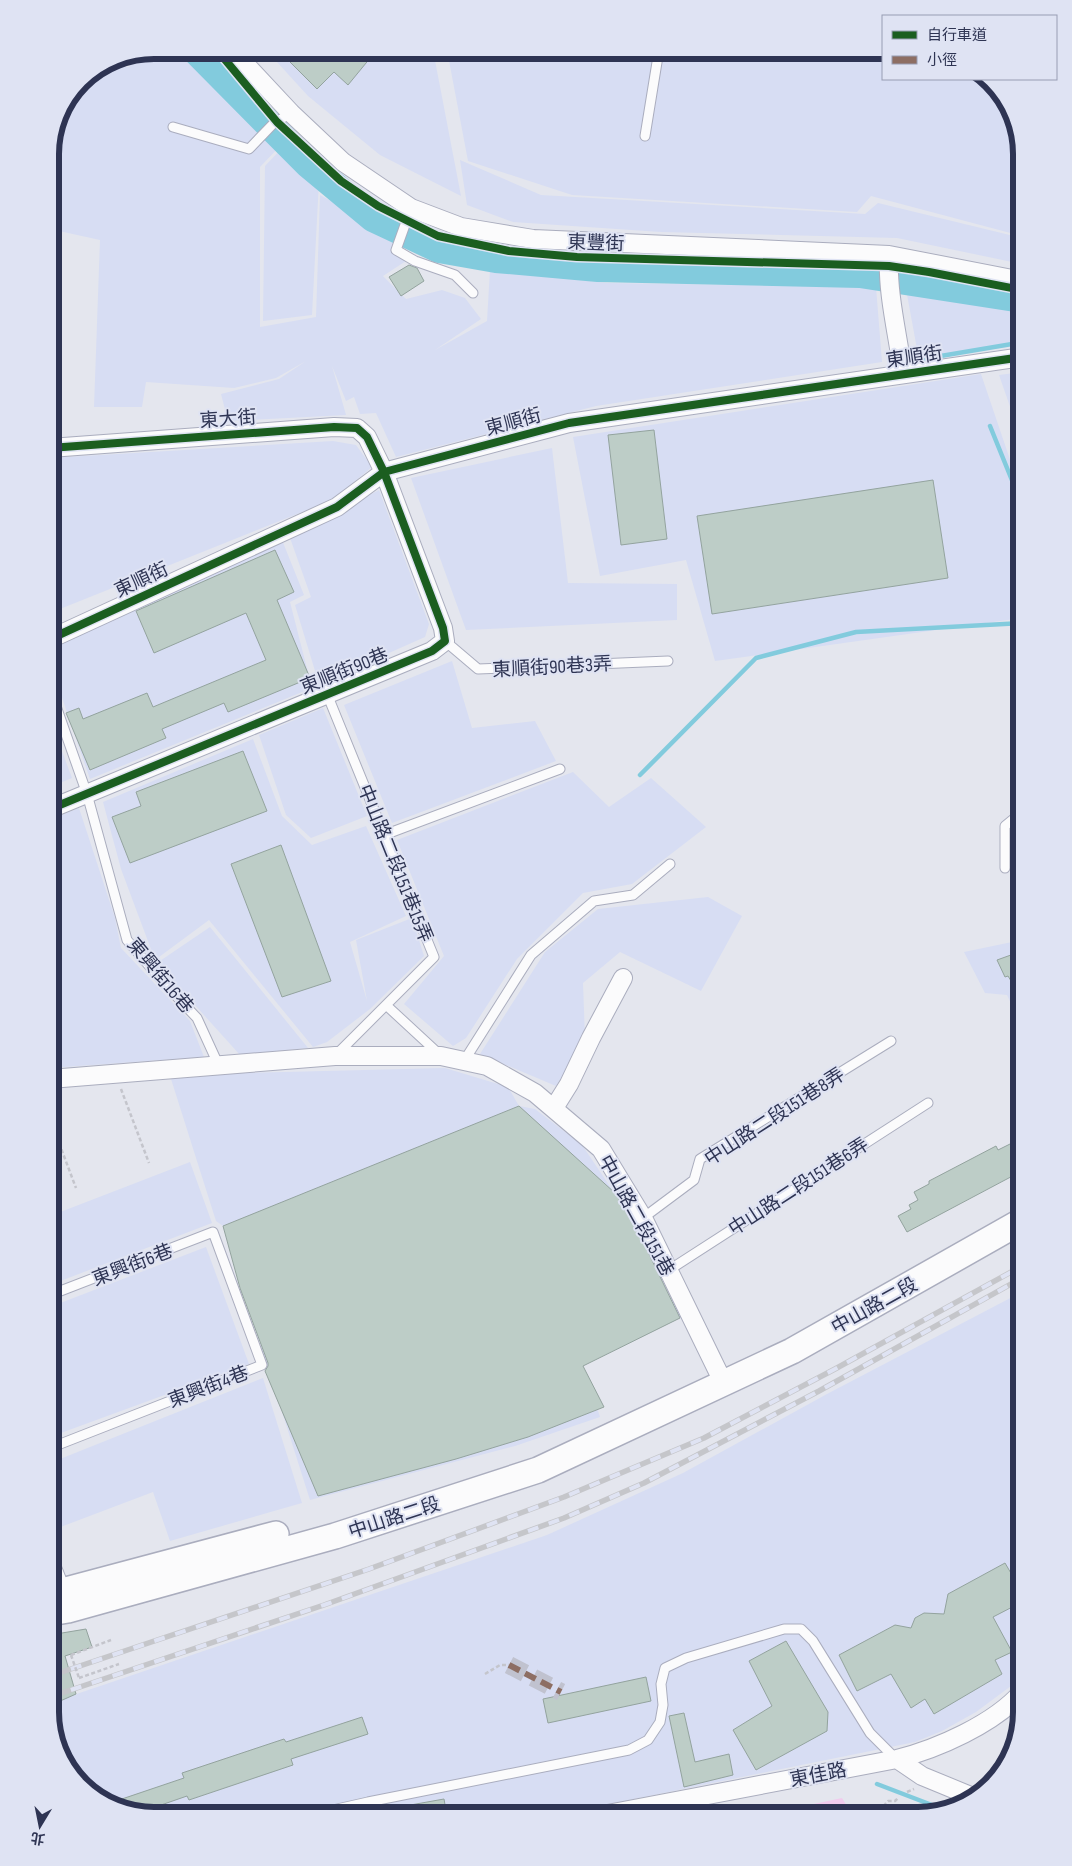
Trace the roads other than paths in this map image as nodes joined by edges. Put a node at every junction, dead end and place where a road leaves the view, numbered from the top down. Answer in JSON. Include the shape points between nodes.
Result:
{"nodes":[{"id":1,"x":240,"y":59,"type":"edge"},
{"id":2,"x":658,"y":59,"type":"edge"},
{"id":3,"x":291,"y":113,"type":"junction"},
{"id":4,"x":173,"y":127,"type":"dead end"},
{"id":5,"x":645,"y":136,"type":"dead end"},
{"id":6,"x":411,"y":208,"type":"junction"},
{"id":7,"x":889,"y":260,"type":"junction"},
{"id":8,"x":1013,"y":280,"type":"edge"},
{"id":9,"x":473,"y":293,"type":"dead end"},
{"id":10,"x":1013,"y":357,"type":"edge"},
{"id":11,"x":904,"y":374,"type":"junction"},
{"id":12,"x":59,"y":447,"type":"edge"},
{"id":13,"x":384,"y":472,"type":"junction"},
{"id":14,"x":59,"y":635,"type":"edge"},
{"id":15,"x":445,"y":641,"type":"junction"},
{"id":16,"x":668,"y":661,"type":"dead end"},
{"id":17,"x":327,"y":694,"type":"junction"},
{"id":18,"x":59,"y":715,"type":"edge"},
{"id":19,"x":560,"y":769,"type":"dead end"},
{"id":20,"x":86,"y":794,"type":"junction"},
{"id":21,"x":59,"y":805,"type":"edge"},
{"id":22,"x":1013,"y":819,"type":"edge"},
{"id":23,"x":384,"y":835,"type":"junction"},
{"id":24,"x":670,"y":864,"type":"dead end"},
{"id":25,"x":1005,"y":868,"type":"dead end"},
{"id":26,"x":624,"y":978,"type":"dead end"},
{"id":27,"x":386,"y":1004,"type":"junction"},
{"id":28,"x":891,"y":1041,"type":"dead end"},
{"id":29,"x":335,"y":1056,"type":"junction"},
{"id":30,"x":441,"y":1056,"type":"junction"},
{"id":31,"x":464,"y":1061,"type":"junction"},
{"id":32,"x":219,"y":1066,"type":"junction"},
{"id":33,"x":59,"y":1078,"type":"edge"},
{"id":34,"x":928,"y":1103,"type":"dead end"},
{"id":35,"x":554,"y":1108,"type":"junction"},
{"id":36,"x":642,"y":1218,"type":"junction"},
{"id":37,"x":1013,"y":1226,"type":"edge"},
{"id":38,"x":213,"y":1232,"type":"joint"},
{"id":39,"x":669,"y":1270,"type":"junction"},
{"id":40,"x":59,"y":1292,"type":"edge"},
{"id":41,"x":724,"y":1384,"type":"junction"},
{"id":42,"x":59,"y":1444,"type":"edge"},
{"id":43,"x":59,"y":1602,"type":"edge"},
{"id":44,"x":1013,"y":1700,"type":"edge"},
{"id":45,"x":897,"y":1759,"type":"junction"},
{"id":46,"x":966,"y":1794,"type":"edge"},
{"id":47,"x":346,"y":1807,"type":"edge"},
{"id":48,"x":644,"y":1807,"type":"edge"}],
"edges":[{"from":1,"to":3,"type":"street","name":"東豐街"},
{"from":2,"to":5,"type":"lane"},
{"from":3,"to":4,"type":"lane","via":[[272,124],[249,149]]},
{"from":3,"to":6,"type":"street","name":"東豐街","via":[[343,162]]},
{"from":6,"to":7,"type":"street","name":"東豐街","via":[[461,227],[533,239]]},
{"from":6,"to":9,"type":"lane","via":[[396,250],[415,261],[454,275]]},
{"from":7,"to":8,"type":"street","name":"東豐街"},
{"from":7,"to":11,"type":"street"},
{"from":10,"to":11,"type":"street","name":"東順街"},
{"from":11,"to":13,"type":"street","name":"東順街","via":[[569,423]]},
{"from":12,"to":13,"type":"street","name":"東大街","via":[[357,428],[368,437]]},
{"from":13,"to":14,"type":"street","name":"東順街","via":[[337,507]]},
{"from":13,"to":15,"type":"street","via":[[443,628]]},
{"from":15,"to":16,"type":"lane","name":"東順街90巷3弄","via":[[478,669]]},
{"from":15,"to":17,"type":"street","name":"東順街90巷","via":[[432,651]]},
{"from":17,"to":20,"type":"street","name":"東順街90巷"},
{"from":17,"to":23,"type":"lane","name":"中山路二段151巷15弄"},
{"from":18,"to":20,"type":"lane"},
{"from":19,"to":23,"type":"lane"},
{"from":20,"to":21,"type":"street"},
{"from":20,"to":32,"type":"lane","name":"東興街16巷","via":[[127,940],[197,1018]]},
{"from":22,"to":25,"type":"lane","via":[[1005,826]]},
{"from":23,"to":27,"type":"lane","name":"中山路二段151巷15弄","via":[[434,957]]},
{"from":24,"to":31,"type":"lane","via":[[633,894],[594,901],[531,955]]},
{"from":26,"to":35,"type":"street"},
{"from":27,"to":29,"type":"lane","name":"中山路二段151巷15弄"},
{"from":27,"to":30,"type":"lane"},
{"from":28,"to":36,"type":"lane","name":"中山路二段151巷8弄","via":[[700,1159],[694,1180]]},
{"from":29,"to":30,"type":"street","name":"中山路二段151巷"},
{"from":29,"to":32,"type":"street"},
{"from":30,"to":31,"type":"street","name":"中山路二段151巷"},
{"from":31,"to":35,"type":"street","name":"中山路二段151巷","via":[[487,1066],[535,1093]]},
{"from":32,"to":33,"type":"street"},
{"from":34,"to":39,"type":"lane","name":"中山路二段151巷6弄"},
{"from":35,"to":36,"type":"street","name":"中山路二段151巷","via":[[602,1149]]},
{"from":36,"to":39,"type":"street","name":"中山路二段151巷"},
{"from":37,"to":41,"type":"main road","name":"中山路二段","via":[[792,1351]]},
{"from":38,"to":40,"type":"lane","name":"東興街6巷"},
{"from":38,"to":42,"type":"lane","name":"東興街4巷","via":[[262,1365]]},
{"from":39,"to":41,"type":"street","name":"中山路二段151巷"},
{"from":41,"to":43,"type":"main road","name":"中山路二段","via":[[510,1462]]},
{"from":44,"to":45,"type":"street","name":"東佳路","via":[[989,1720],[924,1752]]},
{"from":45,"to":46,"type":"street","via":[[922,1776]]},
{"from":45,"to":47,"type":"lane","via":[[870,1733],[813,1641],[801,1629],[784,1629],[686,1658],[666,1668],[660,1722],[648,1740],[629,1750]]},
{"from":45,"to":48,"type":"street","name":"東佳路"}]}
